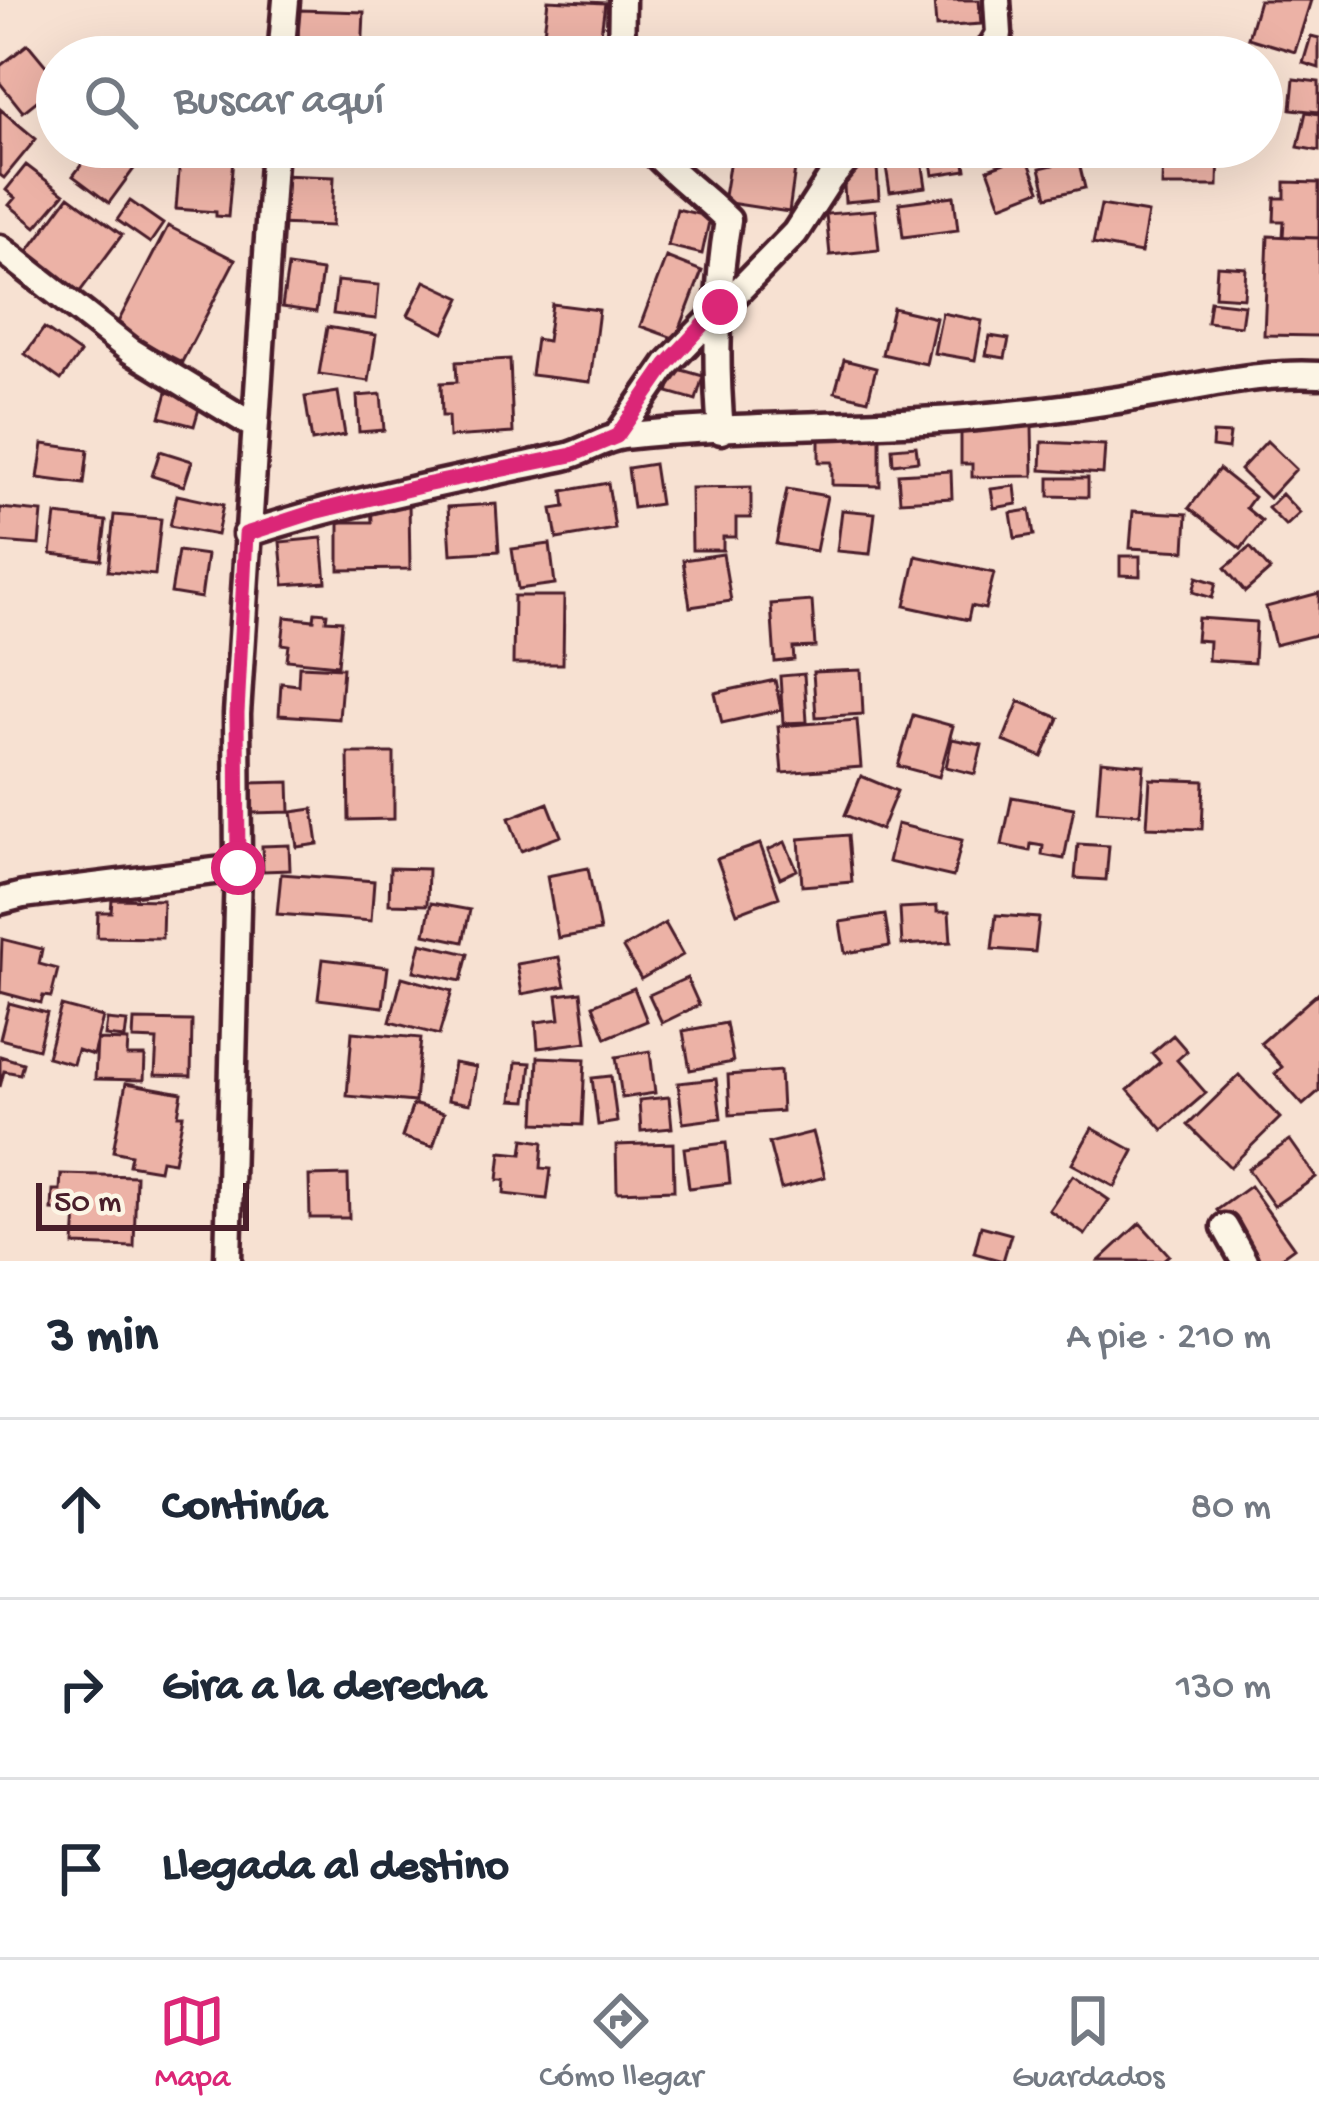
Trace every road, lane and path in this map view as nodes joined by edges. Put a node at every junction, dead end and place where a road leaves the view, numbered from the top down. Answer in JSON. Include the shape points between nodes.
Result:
{"nodes":[{"id":1,"x":286,"y":0,"type":"edge"},
{"id":2,"x":622,"y":0,"type":"edge"},
{"id":3,"x":997,"y":0,"type":"edge"},
{"id":4,"x":283,"y":36,"type":"edge"},
{"id":5,"x":621,"y":36,"type":"edge"},
{"id":6,"x":998,"y":36,"type":"edge"},
{"id":7,"x":272,"y":168,"type":"edge"},
{"id":8,"x":667,"y":168,"type":"edge"},
{"id":9,"x":840,"y":168,"type":"edge"},
{"id":10,"x":0,"y":248,"type":"edge"},
{"id":11,"x":720,"y":307,"type":"junction"},
{"id":12,"x":1319,"y":375,"type":"edge"},
{"id":13,"x":254,"y":426,"type":"junction"},
{"id":14,"x":721,"y":431,"type":"junction"},
{"id":15,"x":617,"y":436,"type":"junction"},
{"id":16,"x":246,"y":534,"type":"junction"},
{"id":17,"x":238,"y":868,"type":"junction"},
{"id":18,"x":0,"y":902,"type":"edge"},
{"id":19,"x":1225,"y":1227,"type":"dead end"},
{"id":20,"x":228,"y":1261,"type":"edge"},
{"id":21,"x":1244,"y":1261,"type":"edge"}],
"edges":[{"from":1,"to":4,"type":"street"},
{"from":2,"to":5,"type":"street"},
{"from":3,"to":6,"type":"street"},
{"from":7,"to":13,"type":"street"},
{"from":8,"to":11,"type":"street","via":[[728,220]]},
{"from":9,"to":11,"type":"street","via":[[795,233]]},
{"from":10,"to":13,"type":"street","via":[[131,352]]},
{"from":11,"to":14,"type":"street"},
{"from":11,"to":15,"type":"street"},
{"from":12,"to":14,"type":"street","via":[[1235,379],[976,418]]},
{"from":13,"to":16,"type":"street"},
{"from":14,"to":15,"type":"street"},
{"from":15,"to":16,"type":"street","via":[[572,455]]},
{"from":16,"to":17,"type":"street"},
{"from":17,"to":18,"type":"street"},
{"from":17,"to":20,"type":"street"},
{"from":19,"to":21,"type":"street"}]}
